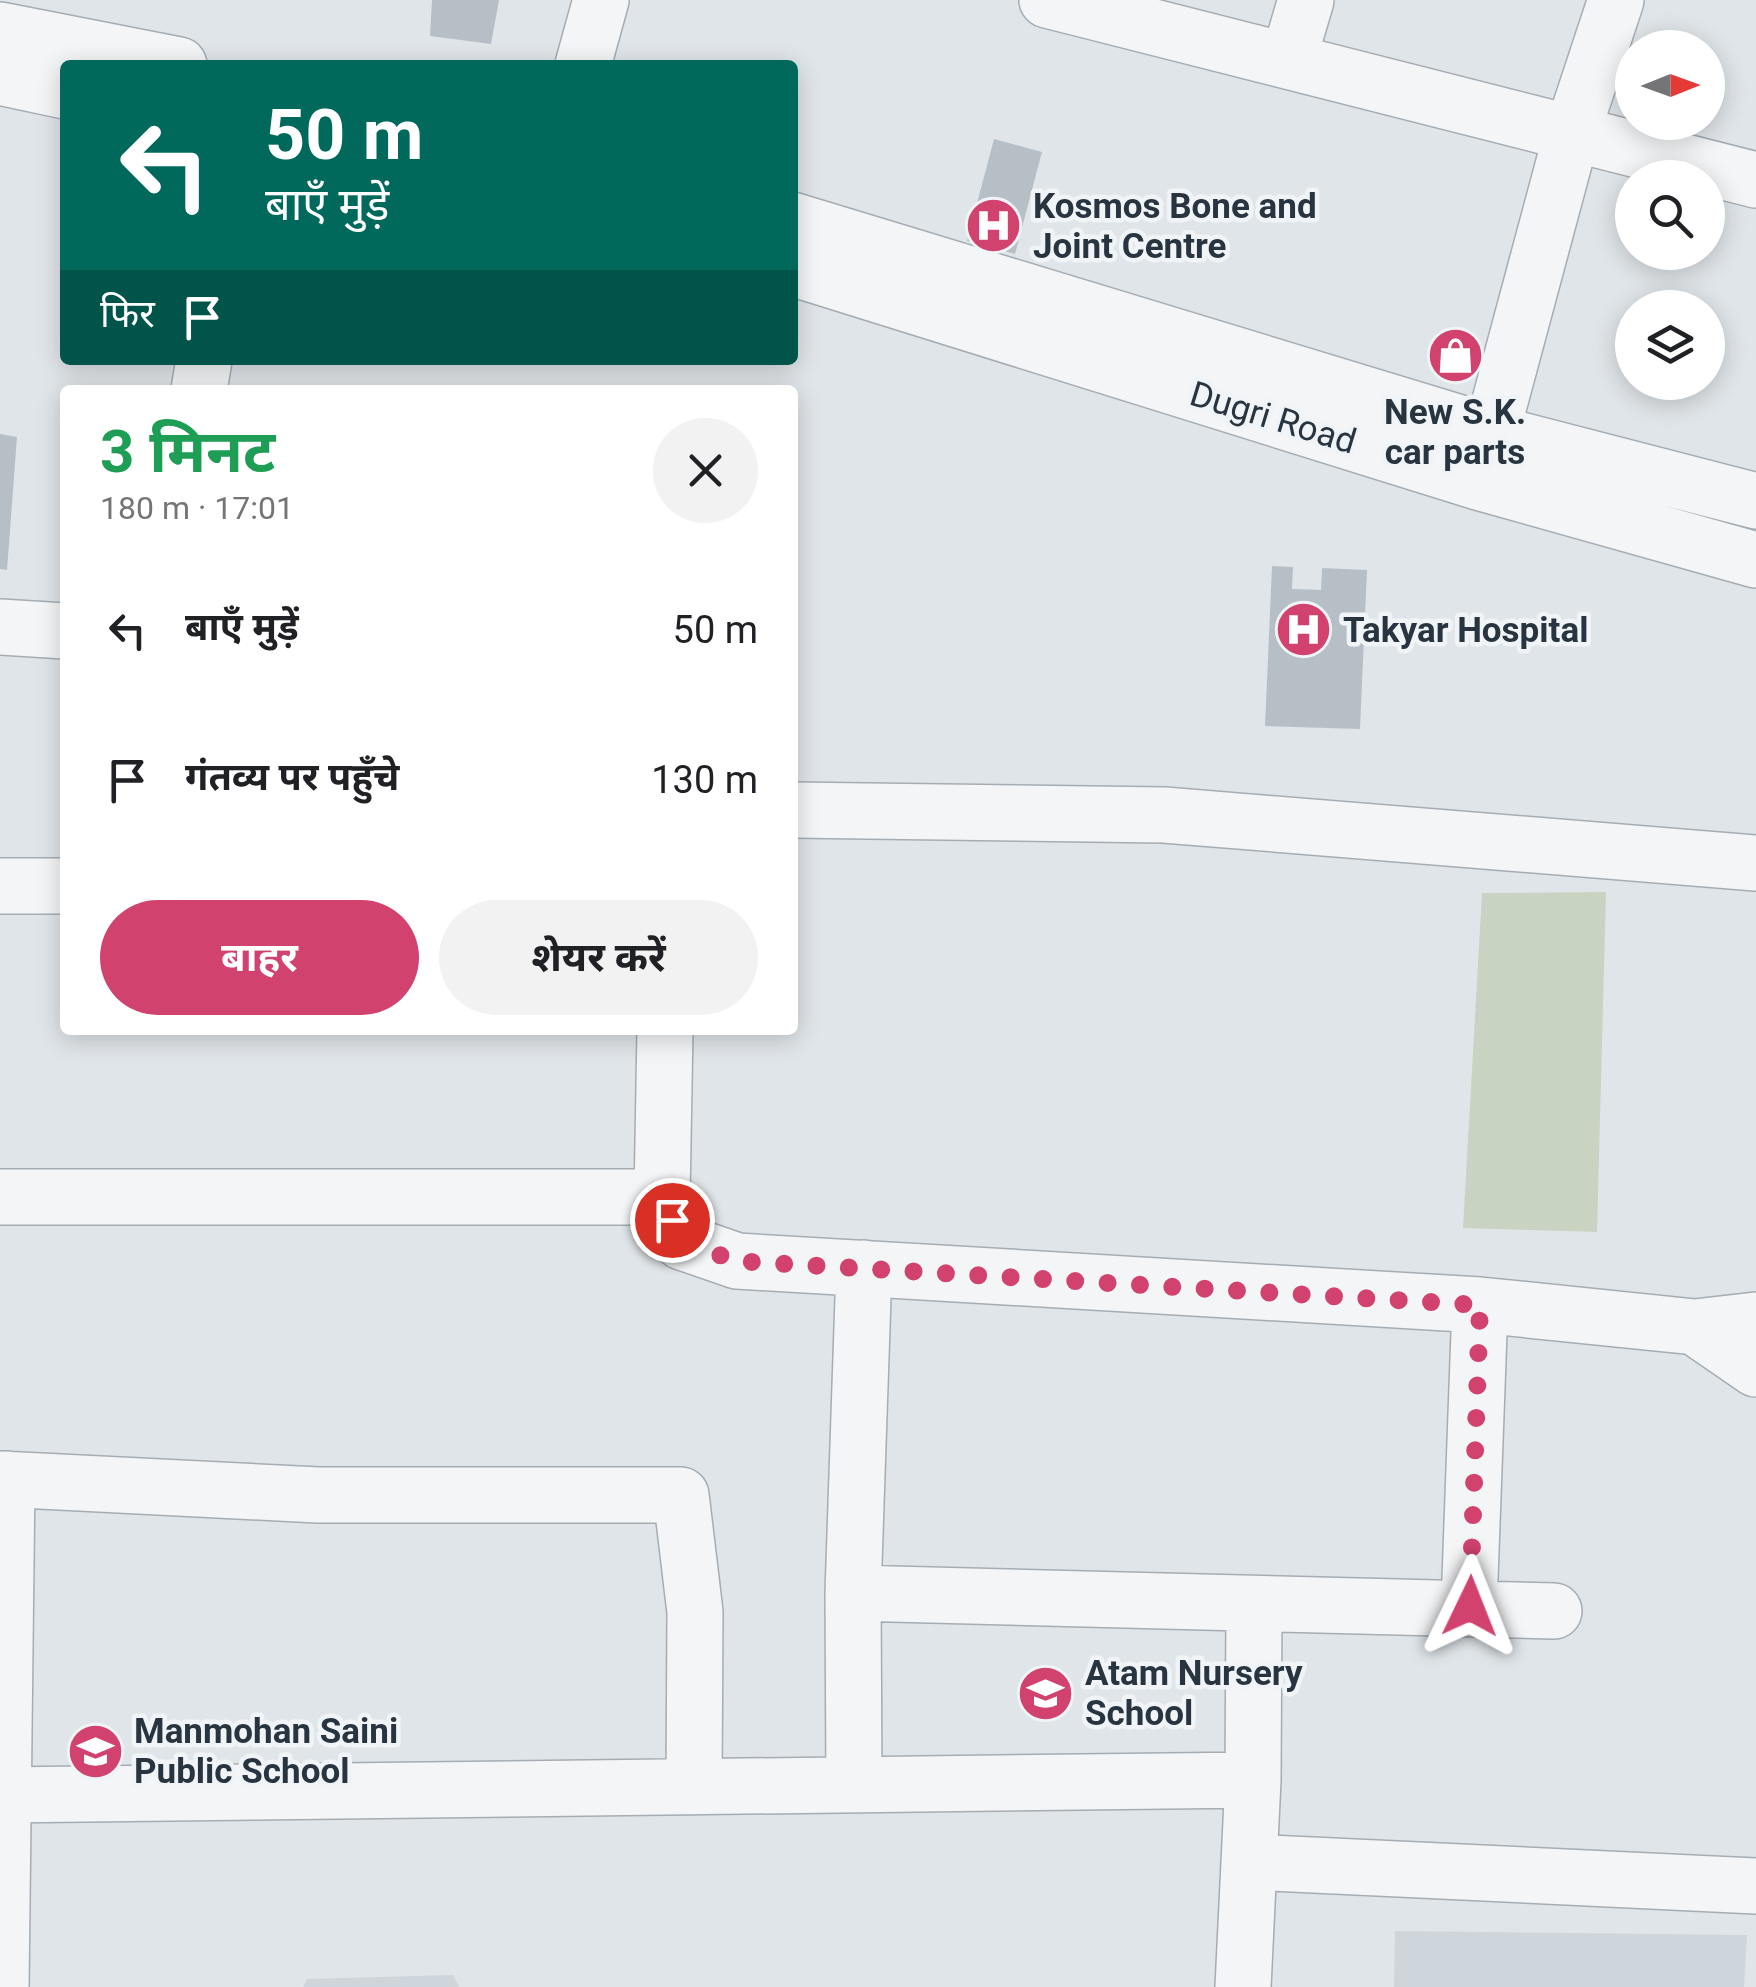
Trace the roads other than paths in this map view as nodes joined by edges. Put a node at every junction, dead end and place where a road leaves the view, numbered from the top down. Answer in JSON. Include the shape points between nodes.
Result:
{"nodes":[{"id":1,"x":601,"y":0,"type":"edge"},
{"id":2,"x":1306,"y":0,"type":"edge"},
{"id":3,"x":1616,"y":0,"type":"edge"},
{"id":4,"x":1070,"y":3,"type":"edge"},
{"id":5,"x":2,"y":35,"type":"edge"},
{"id":6,"x":149,"y":60,"type":"edge"},
{"id":7,"x":584,"y":60,"type":"edge"},
{"id":8,"x":1288,"y":62,"type":"junction"},
{"id":9,"x":60,"y":86,"type":"edge"},
{"id":10,"x":1572,"y":133,"type":"junction"},
{"id":11,"x":1756,"y":180,"type":"edge"},
{"id":12,"x":798,"y":222,"type":"edge"},
{"id":13,"x":798,"y":270,"type":"edge"},
{"id":14,"x":1486,"y":457,"type":"junction"},
{"id":15,"x":1756,"y":501,"type":"edge"},
{"id":16,"x":1756,"y":560,"type":"edge"},
{"id":17,"x":0,"y":628,"type":"edge"},
{"id":18,"x":60,"y":631,"type":"edge"},
{"id":19,"x":798,"y":810,"type":"edge"},
{"id":20,"x":1756,"y":862,"type":"edge"},
{"id":21,"x":0,"y":886,"type":"edge"},
{"id":22,"x":60,"y":886,"type":"edge"},
{"id":23,"x":664,"y":1035,"type":"edge"},
{"id":24,"x":0,"y":1197,"type":"edge"},
{"id":25,"x":662,"y":1197,"type":"junction"},
{"id":26,"x":864,"y":1268,"type":"junction"},
{"id":27,"x":1480,"y":1305,"type":"junction"},
{"id":28,"x":1756,"y":1320,"type":"edge"},
{"id":29,"x":1695,"y":1327,"type":"junction"},
{"id":30,"x":1756,"y":1370,"type":"edge"},
{"id":31,"x":4,"y":1479,"type":"edge"},
{"id":32,"x":853,"y":1593,"type":"junction"},
{"id":33,"x":1254,"y":1606,"type":"junction"},
{"id":34,"x":1470,"y":1606,"type":"junction"},
{"id":35,"x":1554,"y":1612,"type":"dead end"},
{"id":36,"x":1253,"y":1780,"type":"junction"},
{"id":37,"x":854,"y":1785,"type":"junction"},
{"id":38,"x":694,"y":1787,"type":"junction"},
{"id":39,"x":2,"y":1795,"type":"edge"},
{"id":40,"x":1250,"y":1862,"type":"junction"},
{"id":41,"x":1756,"y":1886,"type":"edge"},
{"id":42,"x":1,"y":1987,"type":"edge"},
{"id":43,"x":1243,"y":1987,"type":"edge"}],
"edges":[{"from":1,"to":7,"type":"street"},
{"from":2,"to":8,"type":"street"},
{"from":3,"to":10,"type":"street"},
{"from":4,"to":8,"type":"street"},
{"from":5,"to":6,"type":"street"},
{"from":5,"to":9,"type":"street"},
{"from":8,"to":10,"type":"street"},
{"from":10,"to":11,"type":"street"},
{"from":10,"to":14,"type":"street"},
{"from":12,"to":14,"type":"street","name":"Dugri Road"},
{"from":13,"to":14,"type":"street","name":"Dugri Road"},
{"from":14,"to":15,"type":"street","name":"Dugri Road"},
{"from":14,"to":16,"type":"street","name":"Dugri Road"},
{"from":17,"to":18,"type":"street"},
{"from":19,"to":20,"type":"street","via":[[1164,815]]},
{"from":21,"to":22,"type":"street"},
{"from":23,"to":25,"type":"street"},
{"from":24,"to":25,"type":"street"},
{"from":25,"to":26,"type":"street","via":[[682,1242],[737,1261]]},
{"from":26,"to":27,"type":"street"},
{"from":26,"to":32,"type":"street"},
{"from":27,"to":29,"type":"street"},
{"from":27,"to":34,"type":"street"},
{"from":28,"to":29,"type":"street"},
{"from":29,"to":30,"type":"street"},
{"from":31,"to":38,"type":"street","via":[[318,1495],[681,1495],[695,1612]]},
{"from":31,"to":39,"type":"street"},
{"from":32,"to":33,"type":"street"},
{"from":32,"to":37,"type":"street"},
{"from":33,"to":34,"type":"street"},
{"from":33,"to":36,"type":"street"},
{"from":34,"to":35,"type":"street"},
{"from":36,"to":37,"type":"street"},
{"from":36,"to":40,"type":"street"},
{"from":37,"to":38,"type":"street"},
{"from":38,"to":39,"type":"street"},
{"from":39,"to":42,"type":"street"},
{"from":40,"to":41,"type":"street"},
{"from":40,"to":43,"type":"street"}]}
